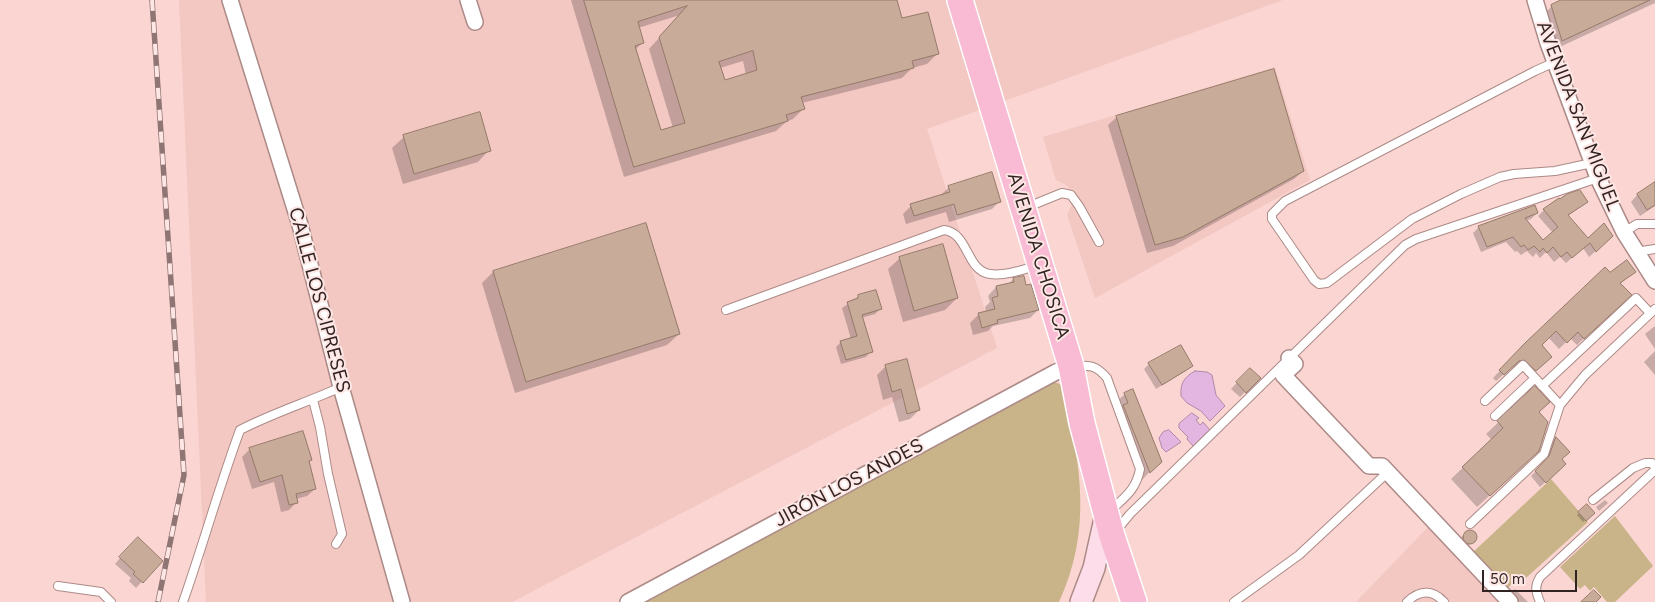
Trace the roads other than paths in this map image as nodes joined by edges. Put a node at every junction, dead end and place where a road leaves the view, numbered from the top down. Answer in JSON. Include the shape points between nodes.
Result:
{"nodes":[{"id":1,"x":468,"y":0,"type":"edge"},
{"id":2,"x":960,"y":0,"type":"edge"},
{"id":3,"x":1535,"y":0,"type":"edge"},
{"id":4,"x":233,"y":1,"type":"edge"},
{"id":5,"x":475,"y":22,"type":"dead end"},
{"id":6,"x":1555,"y":62,"type":"junction"},
{"id":7,"x":1592,"y":163,"type":"junction"},
{"id":8,"x":1598,"y":178,"type":"junction"},
{"id":9,"x":1023,"y":209,"type":"junction"},
{"id":10,"x":1655,"y":224,"type":"edge"},
{"id":11,"x":1624,"y":232,"type":"junction"},
{"id":12,"x":1099,"y":242,"type":"dead end"},
{"id":13,"x":1655,"y":249,"type":"edge"},
{"id":14,"x":1638,"y":254,"type":"junction"},
{"id":15,"x":1040,"y":264,"type":"junction"},
{"id":16,"x":1655,"y":281,"type":"edge"},
{"id":17,"x":726,"y":310,"type":"dead end"},
{"id":18,"x":1653,"y":311,"type":"edge"},
{"id":19,"x":1289,"y":358,"type":"junction"},
{"id":20,"x":1071,"y":366,"type":"junction"},
{"id":21,"x":1535,"y":378,"type":"junction"},
{"id":22,"x":1542,"y":386,"type":"junction"},
{"id":23,"x":341,"y":387,"type":"junction"},
{"id":24,"x":314,"y":400,"type":"junction"},
{"id":25,"x":1485,"y":401,"type":"dead end"},
{"id":26,"x":1560,"y":404,"type":"junction"},
{"id":27,"x":1495,"y":416,"type":"dead end"},
{"id":28,"x":1655,"y":469,"type":"edge"},
{"id":29,"x":1388,"y":472,"type":"junction"},
{"id":30,"x":1593,"y":500,"type":"dead end"},
{"id":31,"x":1470,"y":524,"type":"dead end"},
{"id":32,"x":1109,"y":525,"type":"junction"},
{"id":33,"x":336,"y":544,"type":"dead end"},
{"id":34,"x":58,"y":586,"type":"dead end"},
{"id":35,"x":110,"y":602,"type":"edge"},
{"id":36,"x":182,"y":602,"type":"edge"},
{"id":37,"x":402,"y":602,"type":"edge"},
{"id":38,"x":628,"y":602,"type":"edge"},
{"id":39,"x":1081,"y":602,"type":"edge"},
{"id":40,"x":1134,"y":602,"type":"edge"},
{"id":41,"x":1234,"y":602,"type":"edge"},
{"id":42,"x":1406,"y":602,"type":"edge"},
{"id":43,"x":1444,"y":602,"type":"edge"},
{"id":44,"x":1510,"y":602,"type":"edge"},
{"id":45,"x":1540,"y":602,"type":"edge"}],
"edges":[{"from":1,"to":5,"type":"street"},
{"from":2,"to":9,"type":"main road","name":"AVENIDA CHOSICA"},
{"from":3,"to":6,"type":"street","name":"AVENIDA SAN MIGUEL"},
{"from":4,"to":23,"type":"street","name":"CALLE LOS CIPRESES","via":[[300,225]]},
{"from":6,"to":7,"type":"street","name":"AVENIDA SAN MIGUEL"},
{"from":6,"to":7,"type":"lane","via":[[1285,201],[1272,214],[1272,220],[1314,280],[1319,284],[1327,283],[1412,219],[1461,194],[1500,177]]},
{"from":7,"to":8,"type":"street","name":"AVENIDA SAN MIGUEL"},
{"from":8,"to":11,"type":"street","name":"AVENIDA SAN MIGUEL"},
{"from":8,"to":19,"type":"lane","via":[[1405,245]]},
{"from":9,"to":12,"type":"lane","via":[[1062,193],[1071,195]]},
{"from":9,"to":15,"type":"main road","name":"AVENIDA CHOSICA"},
{"from":10,"to":11,"type":"lane","via":[[1636,224]]},
{"from":11,"to":14,"type":"street","name":"AVENIDA SAN MIGUEL"},
{"from":13,"to":14,"type":"lane"},
{"from":14,"to":16,"type":"street","name":"AVENIDA SAN MIGUEL"},
{"from":15,"to":17,"type":"lane","via":[[1014,272],[989,274],[978,268],[958,236],[944,230]]},
{"from":15,"to":20,"type":"main road","name":"AVENIDA CHOSICA"},
{"from":18,"to":22,"type":"lane","via":[[1636,298]]},
{"from":18,"to":26,"type":"lane","via":[[1585,374]]},
{"from":19,"to":29,"type":"street","via":[[1295,364],[1283,375],[1369,466],[1382,466]]},
{"from":19,"to":32,"type":"lane","via":[[1130,514]]},
{"from":20,"to":32,"type":"main road","name":"AVENIDA CHOSICA","via":[[1082,423]]},
{"from":20,"to":32,"type":"lane","via":[[1088,365],[1099,369],[1107,378],[1140,469],[1137,482]]},
{"from":20,"to":38,"type":"street","name":"JIRÓN LOS ANDES"},
{"from":21,"to":22,"type":"lane"},
{"from":21,"to":25,"type":"lane","via":[[1523,365]]},
{"from":21,"to":27,"type":"lane"},
{"from":22,"to":26,"type":"lane"},
{"from":23,"to":24,"type":"lane"},
{"from":23,"to":37,"type":"street","name":"CALLE LOS CIPRESES"},
{"from":24,"to":33,"type":"lane","via":[[342,534]]},
{"from":24,"to":36,"type":"lane","via":[[269,415],[240,430]]},
{"from":26,"to":31,"type":"lane","via":[[1544,454]]},
{"from":28,"to":30,"type":"lane","via":[[1652,463],[1639,465]]},
{"from":28,"to":45,"type":"lane","via":[[1540,577],[1535,589]]},
{"from":29,"to":41,"type":"lane","via":[[1299,555]]},
{"from":29,"to":44,"type":"street"},
{"from":32,"to":39,"type":"street","name":"AVENIDA CHOSICA"},
{"from":32,"to":40,"type":"main road","name":"AVENIDA CHOSICA"},
{"from":34,"to":35,"type":"lane","via":[[101,592]]},
{"from":42,"to":43,"type":"lane","via":[[1423,592],[1436,594]]}]}
